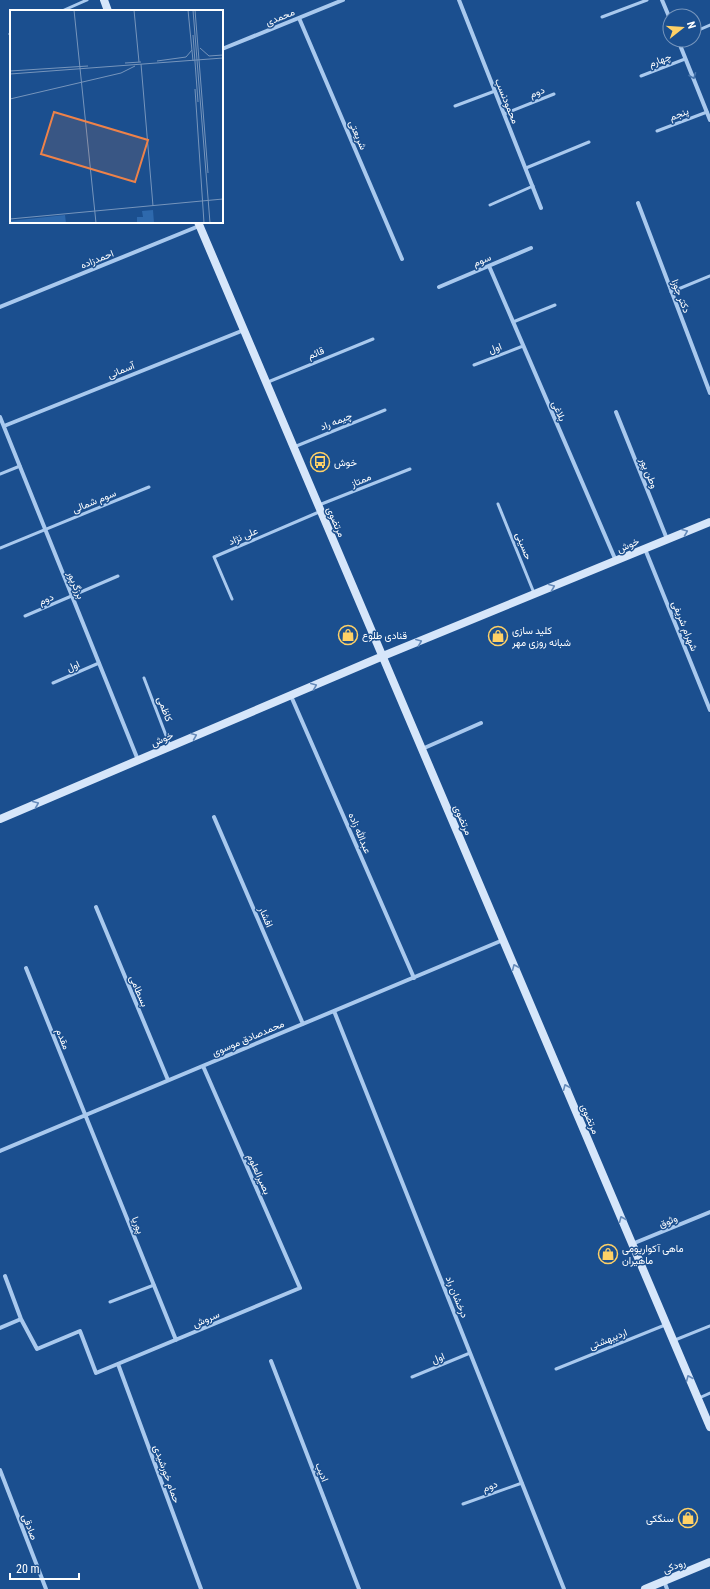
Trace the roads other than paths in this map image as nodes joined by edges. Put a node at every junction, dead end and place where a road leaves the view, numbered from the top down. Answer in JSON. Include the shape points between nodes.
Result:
{"nodes":[{"id":1,"x":87,"y":0,"type":"edge"},
{"id":2,"x":104,"y":0,"type":"edge"},
{"id":3,"x":343,"y":0,"type":"edge"},
{"id":4,"x":459,"y":0,"type":"edge"},
{"id":5,"x":647,"y":0,"type":"edge"},
{"id":6,"x":64,"y":10,"type":"edge"},
{"id":7,"x":108,"y":10,"type":"edge"},
{"id":8,"x":602,"y":17,"type":"dead end"},
{"id":9,"x":299,"y":18,"type":"junction"},
{"id":10,"x":681,"y":48,"type":"edge"},
{"id":11,"x":223,"y":50,"type":"edge"},
{"id":12,"x":686,"y":59,"type":"junction"},
{"id":13,"x":641,"y":76,"type":"dead end"},
{"id":14,"x":495,"y":91,"type":"junction"},
{"id":15,"x":554,"y":94,"type":"dead end"},
{"id":16,"x":455,"y":106,"type":"dead end"},
{"id":17,"x":707,"y":112,"type":"junction"},
{"id":18,"x":504,"y":114,"type":"junction"},
{"id":19,"x":710,"y":120,"type":"edge"},
{"id":20,"x":657,"y":130,"type":"dead end"},
{"id":21,"x":589,"y":142,"type":"dead end"},
{"id":22,"x":526,"y":168,"type":"junction"},
{"id":23,"x":533,"y":186,"type":"junction"},
{"id":24,"x":638,"y":203,"type":"dead end"},
{"id":25,"x":490,"y":205,"type":"dead end"},
{"id":26,"x":541,"y":208,"type":"dead end"},
{"id":27,"x":199,"y":224,"type":"edge"},
{"id":28,"x":531,"y":248,"type":"dead end"},
{"id":29,"x":402,"y":259,"type":"dead end"},
{"id":30,"x":489,"y":266,"type":"junction"},
{"id":31,"x":710,"y":276,"type":"edge"},
{"id":32,"x":439,"y":287,"type":"dead end"},
{"id":33,"x":671,"y":292,"type":"junction"},
{"id":34,"x":555,"y":305,"type":"dead end"},
{"id":35,"x":0,"y":307,"type":"edge"},
{"id":36,"x":513,"y":322,"type":"junction"},
{"id":37,"x":244,"y":330,"type":"junction"},
{"id":38,"x":373,"y":339,"type":"dead end"},
{"id":39,"x":523,"y":346,"type":"junction"},
{"id":40,"x":474,"y":365,"type":"dead end"},
{"id":41,"x":266,"y":382,"type":"junction"},
{"id":42,"x":710,"y":393,"type":"edge"},
{"id":43,"x":385,"y":410,"type":"dead end"},
{"id":44,"x":616,"y":412,"type":"dead end"},
{"id":45,"x":0,"y":417,"type":"edge"},
{"id":46,"x":4,"y":426,"type":"junction"},
{"id":47,"x":294,"y":447,"type":"junction"},
{"id":48,"x":20,"y":466,"type":"junction"},
{"id":49,"x":410,"y":469,"type":"dead end"},
{"id":50,"x":0,"y":474,"type":"edge"},
{"id":51,"x":149,"y":487,"type":"dead end"},
{"id":52,"x":498,"y":504,"type":"dead end"},
{"id":53,"x":320,"y":508,"type":"junction"},
{"id":54,"x":710,"y":522,"type":"edge"},
{"id":55,"x":45,"y":530,"type":"junction"},
{"id":56,"x":667,"y":540,"type":"junction"},
{"id":57,"x":0,"y":548,"type":"edge"},
{"id":58,"x":645,"y":548,"type":"junction"},
{"id":59,"x":616,"y":561,"type":"junction"},
{"id":60,"x":118,"y":576,"type":"dead end"},
{"id":61,"x":534,"y":594,"type":"junction"},
{"id":62,"x":72,"y":596,"type":"junction"},
{"id":63,"x":232,"y":599,"type":"dead end"},
{"id":64,"x":26,"y":616,"type":"dead end"},
{"id":65,"x":383,"y":656,"type":"junction"},
{"id":66,"x":99,"y":663,"type":"junction"},
{"id":67,"x":144,"y":678,"type":"dead end"},
{"id":68,"x":53,"y":683,"type":"dead end"},
{"id":69,"x":291,"y":695,"type":"junction"},
{"id":70,"x":710,"y":710,"type":"edge"},
{"id":71,"x":481,"y":723,"type":"dead end"},
{"id":72,"x":170,"y":746,"type":"junction"},
{"id":73,"x":422,"y":749,"type":"junction"},
{"id":74,"x":138,"y":760,"type":"junction"},
{"id":75,"x":214,"y":817,"type":"dead end"},
{"id":76,"x":0,"y":819,"type":"edge"},
{"id":77,"x":96,"y":907,"type":"dead end"},
{"id":78,"x":503,"y":940,"type":"junction"},
{"id":79,"x":26,"y":968,"type":"dead end"},
{"id":80,"x":414,"y":978,"type":"junction"},
{"id":81,"x":334,"y":1011,"type":"junction"},
{"id":82,"x":303,"y":1024,"type":"junction"},
{"id":83,"x":203,"y":1066,"type":"junction"},
{"id":84,"x":168,"y":1080,"type":"junction"},
{"id":85,"x":85,"y":1115,"type":"junction"},
{"id":86,"x":0,"y":1151,"type":"edge"},
{"id":87,"x":710,"y":1212,"type":"edge"},
{"id":88,"x":632,"y":1244,"type":"junction"},
{"id":89,"x":5,"y":1276,"type":"dead end"},
{"id":90,"x":154,"y":1285,"type":"junction"},
{"id":91,"x":300,"y":1288,"type":"joint"},
{"id":92,"x":110,"y":1302,"type":"dead end"},
{"id":93,"x":21,"y":1319,"type":"junction"},
{"id":94,"x":667,"y":1324,"type":"junction"},
{"id":95,"x":710,"y":1326,"type":"edge"},
{"id":96,"x":0,"y":1328,"type":"edge"},
{"id":97,"x":176,"y":1340,"type":"junction"},
{"id":98,"x":674,"y":1341,"type":"junction"},
{"id":99,"x":470,"y":1353,"type":"junction"},
{"id":100,"x":271,"y":1361,"type":"dead end"},
{"id":101,"x":118,"y":1364,"type":"junction"},
{"id":102,"x":556,"y":1369,"type":"dead end"},
{"id":103,"x":412,"y":1378,"type":"dead end"},
{"id":104,"x":710,"y":1393,"type":"edge"},
{"id":105,"x":698,"y":1398,"type":"junction"},
{"id":106,"x":710,"y":1426,"type":"edge"},
{"id":107,"x":0,"y":1470,"type":"edge"},
{"id":108,"x":522,"y":1483,"type":"junction"},
{"id":109,"x":463,"y":1504,"type":"dead end"},
{"id":110,"x":710,"y":1562,"type":"edge"},
{"id":111,"x":665,"y":1585,"type":"edge"},
{"id":112,"x":46,"y":1589,"type":"edge"},
{"id":113,"x":201,"y":1589,"type":"edge"},
{"id":114,"x":359,"y":1589,"type":"edge"},
{"id":115,"x":564,"y":1589,"type":"edge"},
{"id":116,"x":645,"y":1589,"type":"edge"}],
"edges":[{"from":1,"to":6,"type":"lane"},
{"from":2,"to":7,"type":"street"},
{"from":3,"to":9,"type":"street","name":"محمدی"},
{"from":4,"to":14,"type":"street","name":"محمودنسب"},
{"from":5,"to":8,"type":"lane"},
{"from":9,"to":11,"type":"street","name":"محمدی"},
{"from":9,"to":29,"type":"street","name":"شریعتی"},
{"from":10,"to":12,"type":"street"},
{"from":12,"to":13,"type":"lane","name":"چهارم"},
{"from":12,"to":17,"type":"street","one_way":true},
{"from":14,"to":16,"type":"lane"},
{"from":14,"to":18,"type":"street","name":"محمودنسب"},
{"from":15,"to":18,"type":"lane","name":"دوم"},
{"from":17,"to":19,"type":"street"},
{"from":17,"to":20,"type":"lane","name":"پنجم"},
{"from":18,"to":22,"type":"street","name":"محمودنسب"},
{"from":21,"to":22,"type":"lane"},
{"from":22,"to":23,"type":"street","name":"محمودنسب"},
{"from":23,"to":25,"type":"lane"},
{"from":23,"to":26,"type":"street","name":"محمودنسب"},
{"from":24,"to":33,"type":"street","name":"دکتر جوزا"},
{"from":27,"to":35,"type":"street","name":"احمدزاده"},
{"from":27,"to":37,"type":"street","name":"مرتضوی"},
{"from":28,"to":30,"type":"street","name":"سوم"},
{"from":30,"to":32,"type":"street","name":"سوم"},
{"from":30,"to":36,"type":"street","name":"بلاغی"},
{"from":31,"to":33,"type":"lane"},
{"from":33,"to":42,"type":"street","name":"دکتر جوزا"},
{"from":34,"to":36,"type":"lane"},
{"from":36,"to":39,"type":"street","name":"بلاغی"},
{"from":37,"to":41,"type":"street","name":"مرتضوی"},
{"from":37,"to":46,"type":"street","name":"آسمانی"},
{"from":38,"to":41,"type":"lane","name":"قائم"},
{"from":39,"to":40,"type":"lane","name":"اول"},
{"from":39,"to":59,"type":"street","name":"بلاغی"},
{"from":41,"to":47,"type":"street","name":"مرتضوی"},
{"from":43,"to":47,"type":"lane","name":"چیمه راد"},
{"from":44,"to":56,"type":"street","name":"وطن پور"},
{"from":45,"to":46,"type":"street","name":"برزگرپور"},
{"from":46,"to":48,"type":"street","name":"برزگرپور"},
{"from":47,"to":53,"type":"street","name":"مرتضوی"},
{"from":48,"to":50,"type":"lane"},
{"from":48,"to":55,"type":"street","name":"برزگرپور"},
{"from":49,"to":53,"type":"lane","name":"ممتاز"},
{"from":51,"to":55,"type":"lane","name":"سوم شمالی"},
{"from":52,"to":61,"type":"lane","name":"حسینی"},
{"from":53,"to":63,"type":"lane","name":"علی نژاد","via":[[214,557]]},
{"from":53,"to":65,"type":"street","name":"مرتضوی"},
{"from":56,"to":54,"type":"street","name":"خوش","one_way":true},
{"from":55,"to":57,"type":"lane","name":"سوم شمالی"},
{"from":55,"to":62,"type":"street","name":"برزگرپور"},
{"from":56,"to":58,"type":"street","name":"خوش"},
{"from":58,"to":59,"type":"street","name":"خوش"},
{"from":58,"to":70,"type":"street","name":"شهرام شریفی"},
{"from":61,"to":59,"type":"street","name":"خوش","one_way":true},
{"from":60,"to":62,"type":"lane","name":"دوم"},
{"from":65,"to":61,"type":"street","name":"خوش","one_way":true},
{"from":62,"to":64,"type":"lane","name":"دوم"},
{"from":62,"to":66,"type":"street","name":"برزگرپور"},
{"from":69,"to":65,"type":"street","name":"خوش","one_way":true},
{"from":65,"to":73,"type":"street","name":"مرتضوی"},
{"from":66,"to":68,"type":"lane","name":"اول"},
{"from":66,"to":74,"type":"street","name":"برزگرپور"},
{"from":67,"to":72,"type":"lane","name":"کاظمی"},
{"from":72,"to":69,"type":"street","name":"خوش","one_way":true},
{"from":69,"to":80,"type":"street","name":"عبدالله زاده"},
{"from":71,"to":73,"type":"street"},
{"from":72,"to":74,"type":"street","name":"خوش"},
{"from":73,"to":78,"type":"street","name":"مرتضوی"},
{"from":76,"to":74,"type":"street","name":"خوش","one_way":true},
{"from":75,"to":82,"type":"street","name":"افشار"},
{"from":77,"to":84,"type":"street","name":"بسطامی"},
{"from":78,"to":80,"type":"street","name":"محمدصادق موسوی"},
{"from":88,"to":78,"type":"street","name":"مرتضوی","one_way":true},
{"from":79,"to":85,"type":"street","name":"مقدم"},
{"from":80,"to":81,"type":"street","name":"محمدصادق موسوی"},
{"from":81,"to":82,"type":"street","name":"محمدصادق موسوی"},
{"from":81,"to":99,"type":"street","name":"درخشان راد"},
{"from":82,"to":83,"type":"street","name":"محمدصادق موسوی"},
{"from":83,"to":84,"type":"street","name":"محمدصادق موسوی"},
{"from":83,"to":91,"type":"street","name":"بصیرالعلوم"},
{"from":84,"to":85,"type":"street","name":"محمدصادق موسوی"},
{"from":85,"to":86,"type":"street","name":"محمدصادق موسوی"},
{"from":85,"to":90,"type":"street","name":"پوریا"},
{"from":87,"to":88,"type":"street","name":"وثوق"},
{"from":88,"to":94,"type":"street","name":"مرتضوی"},
{"from":89,"to":93,"type":"street"},
{"from":90,"to":92,"type":"lane"},
{"from":90,"to":97,"type":"street","name":"پوریا"},
{"from":91,"to":97,"type":"street","name":"سروش"},
{"from":93,"to":96,"type":"street"},
{"from":93,"to":101,"type":"street","name":"سروش","via":[[37,1349],[80,1331],[96,1373]]},
{"from":94,"to":98,"type":"street","name":"مرتضوی"},
{"from":94,"to":102,"type":"lane","name":"اردیبهشتی"},
{"from":95,"to":98,"type":"lane"},
{"from":97,"to":101,"type":"street","name":"سروش"},
{"from":105,"to":98,"type":"street","name":"مرتضوی","one_way":true},
{"from":99,"to":103,"type":"lane","name":"اول"},
{"from":99,"to":108,"type":"street","name":"درخشان راد"},
{"from":100,"to":114,"type":"street","name":"ادیب"},
{"from":101,"to":113,"type":"street","name":"حمام خورشیدی"},
{"from":104,"to":105,"type":"lane"},
{"from":105,"to":106,"type":"street","name":"مرتضوی"},
{"from":107,"to":112,"type":"street","name":"صادقی"},
{"from":108,"to":109,"type":"lane","name":"دوم"},
{"from":108,"to":115,"type":"street","name":"درخشان راد"},
{"from":110,"to":111,"type":"street","name":"رودکی"},
{"from":111,"to":116,"type":"street","name":"رودکی"}]}
